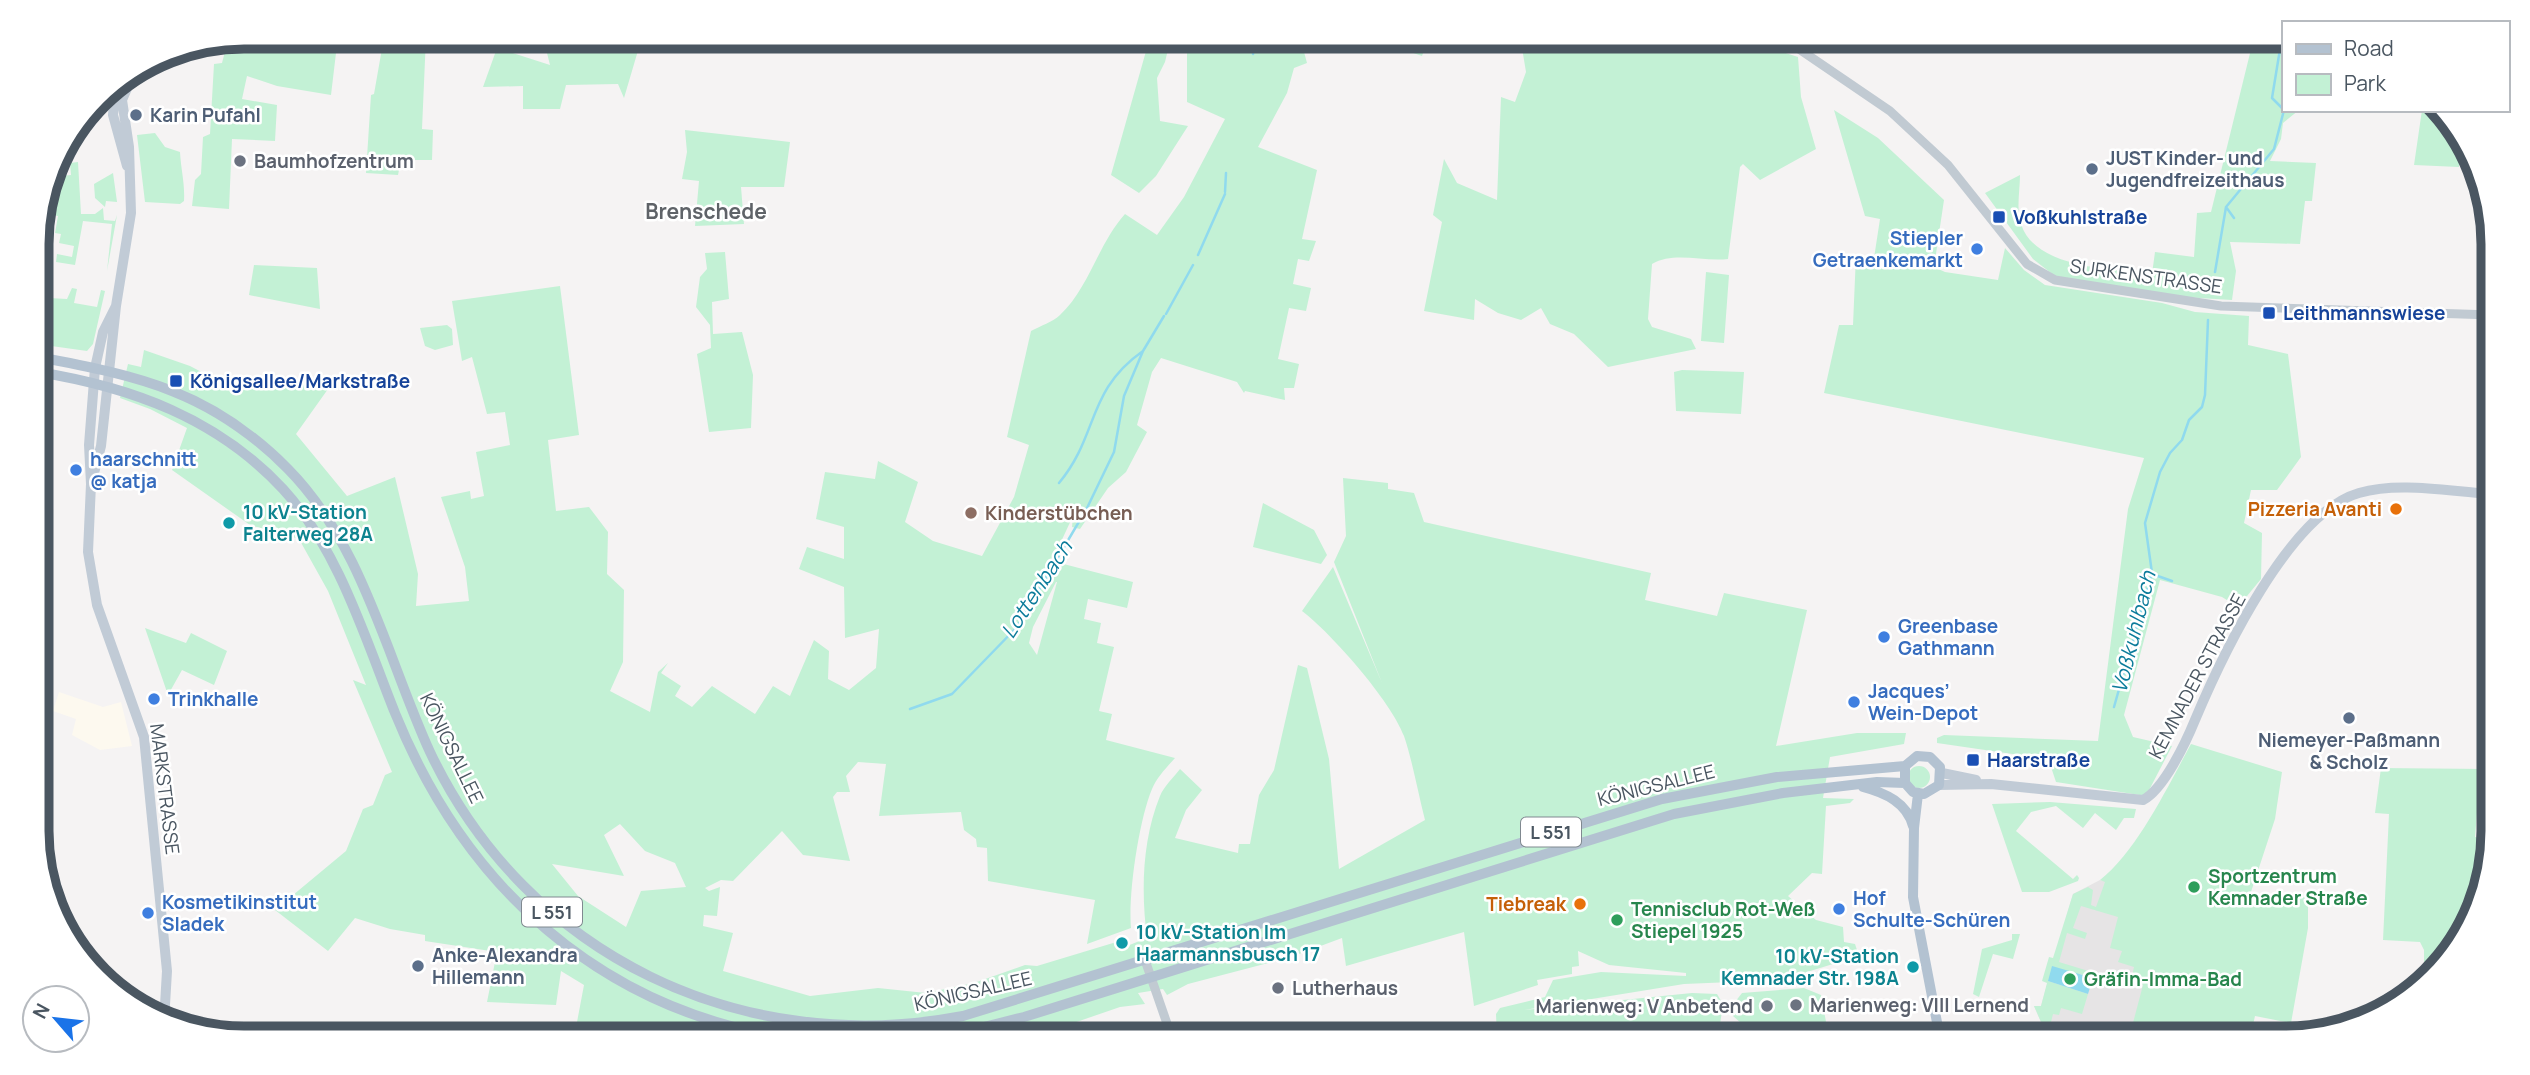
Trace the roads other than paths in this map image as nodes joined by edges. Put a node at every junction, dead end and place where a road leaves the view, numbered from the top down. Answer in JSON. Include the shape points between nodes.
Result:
{"nodes":[{"id":1,"x":1796,"y":49,"type":"edge"},
{"id":2,"x":113,"y":100,"type":"edge"},
{"id":3,"x":116,"y":306,"type":"junction"},
{"id":4,"x":2481,"y":315,"type":"edge"},
{"id":5,"x":49,"y":359,"type":"edge"},
{"id":6,"x":95,"y":368,"type":"junction"},
{"id":7,"x":109,"y":370,"type":"junction"},
{"id":8,"x":49,"y":374,"type":"edge"},
{"id":9,"x":94,"y":383,"type":"junction"},
{"id":10,"x":108,"y":387,"type":"junction"},
{"id":11,"x":91,"y":484,"type":"junction"},
{"id":12,"x":2481,"y":494,"type":"edge"},
{"id":13,"x":1905,"y":766,"type":"junction"},
{"id":14,"x":1941,"y":779,"type":"junction"},
{"id":15,"x":1905,"y":783,"type":"junction"},
{"id":16,"x":1857,"y":785,"type":"junction"},
{"id":17,"x":1921,"y":794,"type":"junction"},
{"id":18,"x":1913,"y":828,"type":"junction"},
{"id":19,"x":1913,"y":860,"type":"junction"},
{"id":20,"x":1145,"y":960,"type":"junction"},
{"id":21,"x":1149,"y":977,"type":"junction"},
{"id":22,"x":165,"y":1009,"type":"edge"},
{"id":23,"x":733,"y":1026,"type":"edge"},
{"id":24,"x":851,"y":1026,"type":"edge"},
{"id":25,"x":878,"y":1026,"type":"edge"},
{"id":26,"x":994,"y":1026,"type":"edge"},
{"id":27,"x":1167,"y":1026,"type":"edge"},
{"id":28,"x":1938,"y":1026,"type":"edge"}],
"edges":[{"from":1,"to":4,"type":"street","name":"SURKENSTRASSE","via":[[1890,111],[1948,164],[2028,264],[2055,281],[2221,306]]},
{"from":2,"to":3,"type":"main road","name":"MARKSTRASSE","via":[[128,170],[131,212]]},
{"from":3,"to":6,"type":"main road","name":"MARKSTRASSE","via":[[103,332]]},
{"from":3,"to":7,"type":"main road","name":"MARKSTRASSE"},
{"from":5,"to":6,"type":"main road","name":"KÖNIGSALLEE","number":"L 551"},
{"from":6,"to":7,"type":"main road","name":"KÖNIGSALLEE","number":"L 551"},
{"from":6,"to":9,"type":"main road","name":"MARKSTRASSE"},
{"from":7,"to":10,"type":"main road","name":"MARKSTRASSE"},
{"from":7,"to":24,"type":"main road","name":"KÖNIGSALLEE","number":"L 551","via":[[145,379],[203,404],[243,428],[290,471],[335,532],[431,753],[471,822],[502,863],[539,900],[582,936],[677,989],[746,1013],[798,1023]]},
{"from":8,"to":9,"type":"main road","name":"KÖNIGSALLEE","number":"L 551"},
{"from":9,"to":10,"type":"main road","name":"KÖNIGSALLEE","number":"L 551"},
{"from":9,"to":11,"type":"main road","name":"MARKSTRASSE"},
{"from":10,"to":11,"type":"main road","name":"MARKSTRASSE"},
{"from":10,"to":23,"type":"main road","name":"KÖNIGSALLEE","number":"L 551","via":[[158,403],[210,428],[285,491],[316,535],[343,587],[430,791],[475,857],[526,912],[597,967],[653,998]]},
{"from":11,"to":22,"type":"main road","name":"MARKSTRASSE","via":[[88,552],[93,591],[144,737],[167,971]]},
{"from":12,"to":14,"type":"main road","name":"KEMNADER STRASSE","via":[[2371,490],[2341,500],[2317,516],[2239,626],[2180,751],[2149,796],[2135,800]]},
{"from":13,"to":14,"type":"main road","name":"KÖNIGSALLEE","number":"L 551","via":[[1911,759],[1925,756],[1938,763]]},
{"from":13,"to":15,"type":"main road"},
{"from":13,"to":20,"type":"main road","name":"KÖNIGSALLEE","number":"L 551","via":[[1774,777],[1662,799]]},
{"from":14,"to":17,"type":"main road"},
{"from":15,"to":16,"type":"main road","name":"KÖNIGSALLEE","number":"L 551"},
{"from":15,"to":17,"type":"main road"},
{"from":16,"to":18,"type":"main road","name":"KÖNIGSALLEE","number":"L 551","via":[[1898,802],[1910,813]]},
{"from":16,"to":21,"type":"main road","name":"KÖNIGSALLEE","number":"L 551","via":[[1731,801],[1627,826]]},
{"from":17,"to":18,"type":"main road"},
{"from":17,"to":19,"type":"main road"},
{"from":18,"to":19,"type":"main road"},
{"from":19,"to":28,"type":"main road","via":[[1913,897]]},
{"from":20,"to":21,"type":"street"},
{"from":20,"to":25,"type":"main road","name":"KÖNIGSALLEE","number":"L 551","via":[[963,1016]]},
{"from":21,"to":26,"type":"main road","name":"KÖNIGSALLEE","number":"L 551"},
{"from":21,"to":27,"type":"street"}]}
